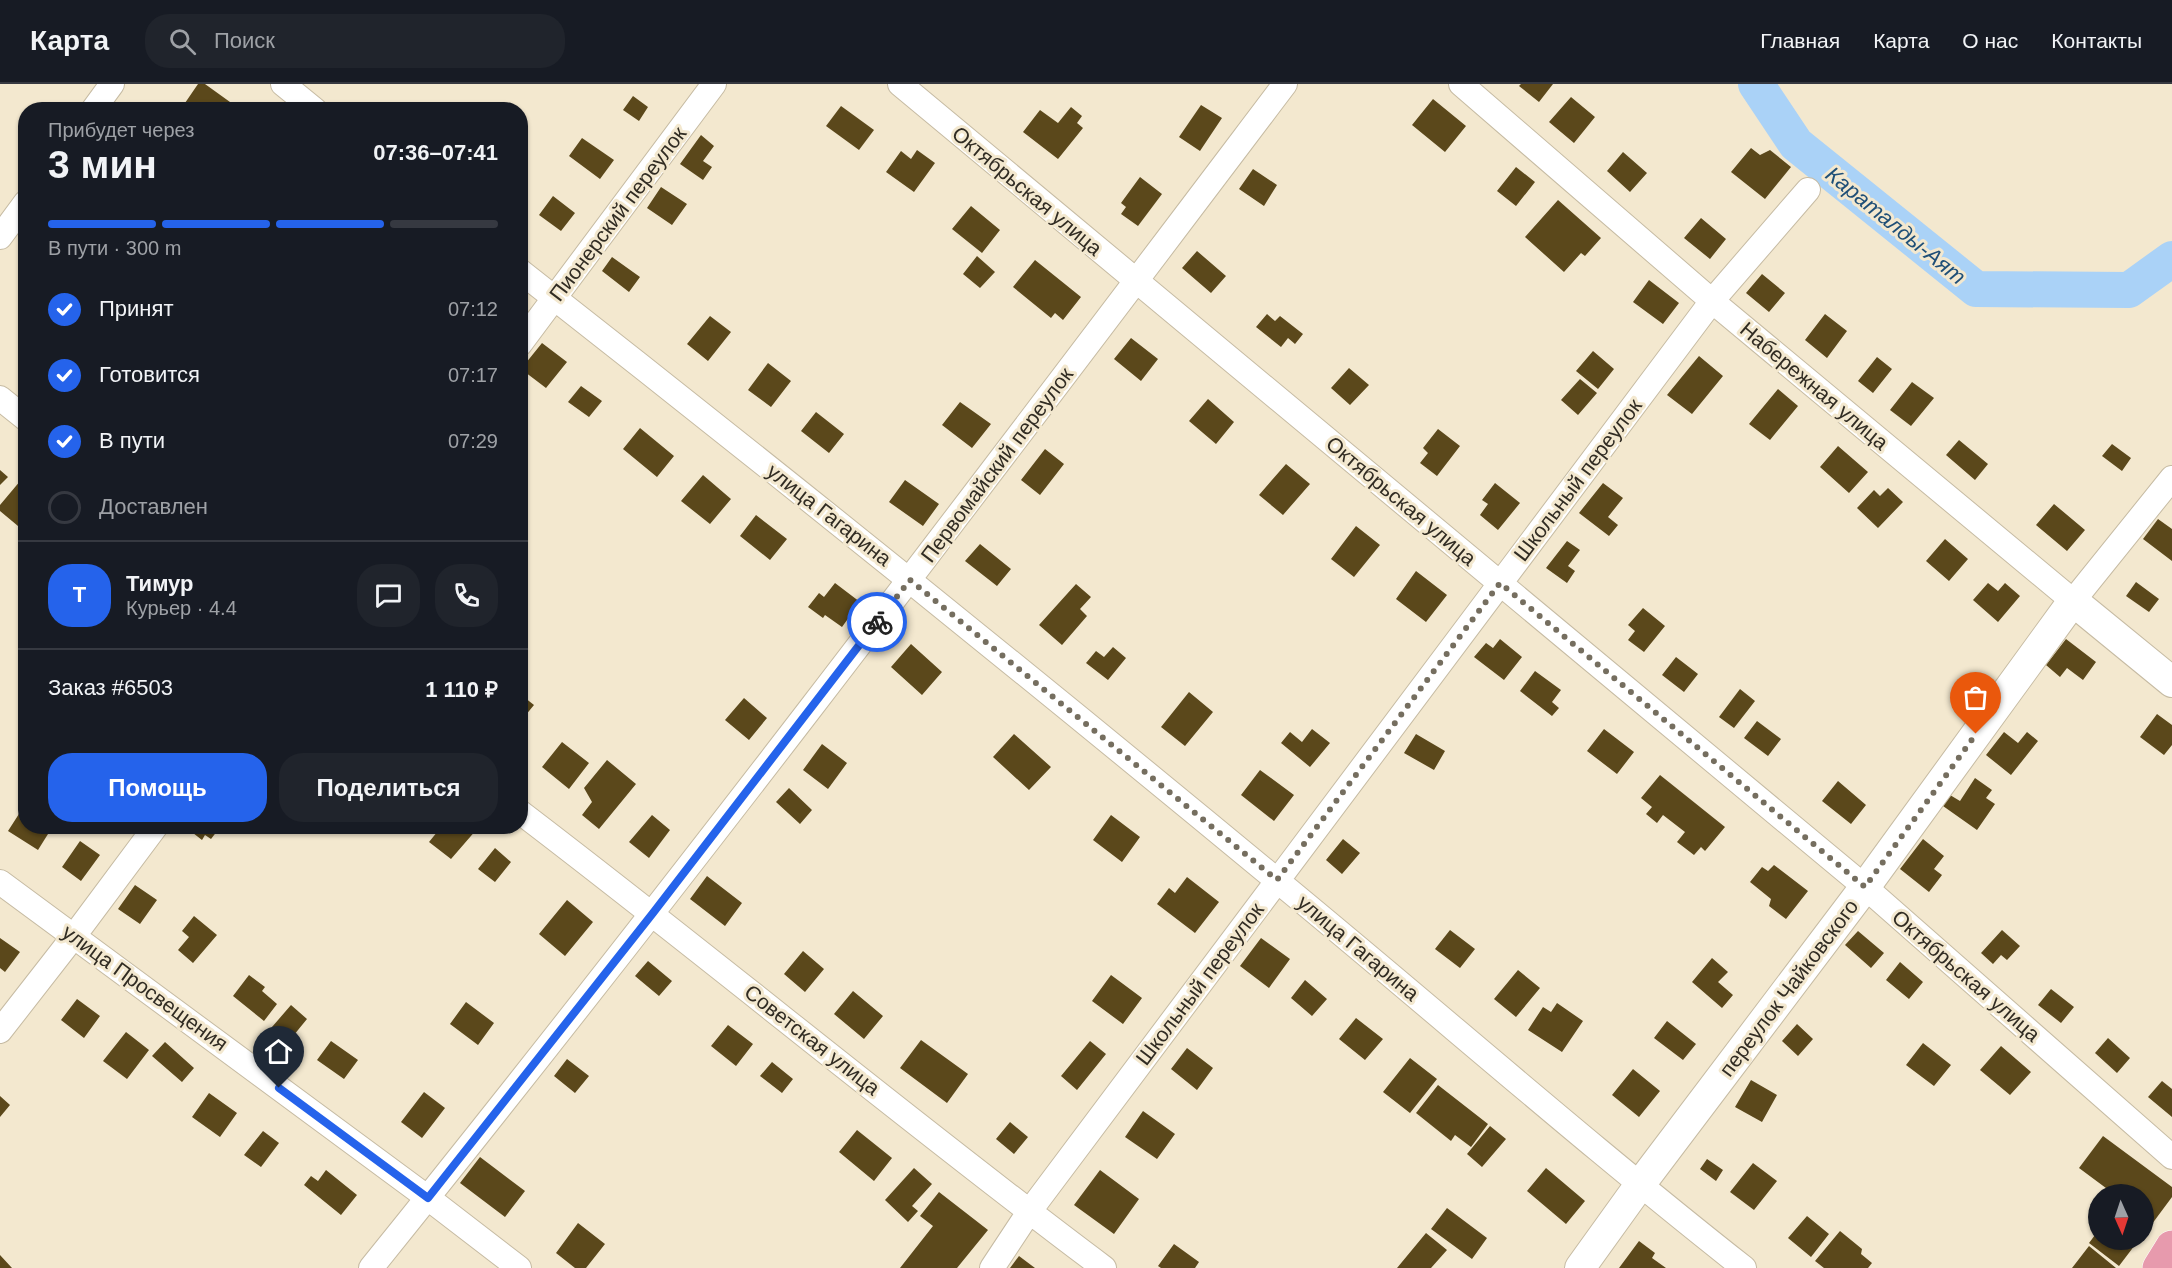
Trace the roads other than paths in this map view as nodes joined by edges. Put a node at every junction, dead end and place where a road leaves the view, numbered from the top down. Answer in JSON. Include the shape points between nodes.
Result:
{"nodes":[{"id":1,"x":112,"y":84,"type":"edge"},
{"id":2,"x":283,"y":84,"type":"edge"},
{"id":3,"x":714,"y":84,"type":"edge"},
{"id":4,"x":900,"y":84,"type":"edge"},
{"id":5,"x":1285,"y":84,"type":"edge"},
{"id":6,"x":1461,"y":84,"type":"edge"},
{"id":7,"x":99,"y":102,"type":"edge"},
{"id":8,"x":305,"y":102,"type":"edge"},
{"id":9,"x":1808,"y":190,"type":"dead end"},
{"id":10,"x":18,"y":213,"type":"edge"},
{"id":11,"x":0,"y":237,"type":"edge"},
{"id":12,"x":528,"y":277,"type":"edge"},
{"id":13,"x":1136,"y":282,"type":"junction"},
{"id":14,"x":555,"y":298,"type":"junction"},
{"id":15,"x":1712,"y":301,"type":"junction"},
{"id":16,"x":528,"y":333,"type":"edge"},
{"id":17,"x":0,"y":398,"type":"edge"},
{"id":18,"x":18,"y":413,"type":"edge"},
{"id":19,"x":2172,"y":478,"type":"edge"},
{"id":20,"x":910,"y":580,"type":"junction"},
{"id":21,"x":1500,"y":583,"type":"junction"},
{"id":22,"x":2073,"y":601,"type":"junction"},
{"id":23,"x":2172,"y":682,"type":"edge"},
{"id":24,"x":528,"y":818,"type":"edge"},
{"id":25,"x":150,"y":834,"type":"edge"},
{"id":26,"x":1277,"y":880,"type":"junction"},
{"id":27,"x":0,"y":882,"type":"edge"},
{"id":28,"x":1865,"y":887,"type":"junction"},
{"id":29,"x":653,"y":913,"type":"junction"},
{"id":30,"x":74,"y":936,"type":"junction"},
{"id":31,"x":0,"y":1031,"type":"edge"},
{"id":32,"x":2172,"y":1157,"type":"edge"},
{"id":33,"x":1639,"y":1186,"type":"junction"},
{"id":34,"x":428,"y":1198,"type":"junction"},
{"id":35,"x":1029,"y":1212,"type":"junction"},
{"id":36,"x":2172,"y":1247,"type":"edge"},
{"id":37,"x":371,"y":1268,"type":"edge"},
{"id":38,"x":519,"y":1268,"type":"edge"},
{"id":39,"x":992,"y":1268,"type":"edge"},
{"id":40,"x":1104,"y":1268,"type":"edge"},
{"id":41,"x":1580,"y":1268,"type":"edge"},
{"id":42,"x":1744,"y":1268,"type":"edge"},
{"id":43,"x":2159,"y":1268,"type":"edge"}],
"edges":[{"from":1,"to":7,"type":"street"},
{"from":2,"to":8,"type":"street"},
{"from":3,"to":14,"type":"street","name":"Пионерский переулок"},
{"from":4,"to":13,"type":"street","name":"Октябрьская улица"},
{"from":5,"to":13,"type":"street","name":"Первомайский переулок"},
{"from":6,"to":15,"type":"street","name":"Набережная улица"},
{"from":9,"to":15,"type":"street","name":"Школьный переулок"},
{"from":10,"to":11,"type":"street"},
{"from":12,"to":14,"type":"street","name":"улица Гагарина"},
{"from":13,"to":20,"type":"street","name":"Первомайский переулок"},
{"from":13,"to":21,"type":"street","name":"Октябрьская улица"},
{"from":14,"to":16,"type":"street","name":"Пионерский переулок"},
{"from":14,"to":20,"type":"street","name":"улица Гагарина"},
{"from":15,"to":21,"type":"street","name":"Школьный переулок"},
{"from":15,"to":22,"type":"street","name":"Набережная улица"},
{"from":17,"to":18,"type":"street"},
{"from":19,"to":22,"type":"street","name":"переулок Чайковского"},
{"from":20,"to":26,"type":"street","name":"улица Гагарина"},
{"from":20,"to":29,"type":"street","name":"Первомайский переулок"},
{"from":21,"to":26,"type":"street","name":"Школьный переулок"},
{"from":21,"to":28,"type":"street","name":"Октябрьская улица"},
{"from":22,"to":23,"type":"street","name":"Набережная улица"},
{"from":22,"to":28,"type":"street","name":"переулок Чайковского"},
{"from":24,"to":29,"type":"street","name":"Советская улица"},
{"from":25,"to":30,"type":"street"},
{"from":26,"to":33,"type":"street","name":"улица Гагарина"},
{"from":26,"to":35,"type":"street","name":"Школьный переулок"},
{"from":27,"to":30,"type":"street","name":"улица Просвещения"},
{"from":28,"to":32,"type":"street","name":"Октябрьская улица"},
{"from":28,"to":33,"type":"street","name":"переулок Чайковского"},
{"from":29,"to":34,"type":"street","name":"Первомайский переулок"},
{"from":29,"to":35,"type":"street","name":"Советская улица"},
{"from":30,"to":31,"type":"street"},
{"from":30,"to":34,"type":"street","name":"улица Просвещения"},
{"from":33,"to":41,"type":"street","name":"переулок Чайковского"},
{"from":33,"to":42,"type":"street","name":"улица Гагарина"},
{"from":34,"to":37,"type":"street","name":"Первомайский переулок"},
{"from":34,"to":38,"type":"street","name":"улица Просвещения"},
{"from":35,"to":39,"type":"street","name":"Школьный переулок"},
{"from":35,"to":40,"type":"street","name":"Советская улица"},
{"from":36,"to":43,"type":"main road"}]}
